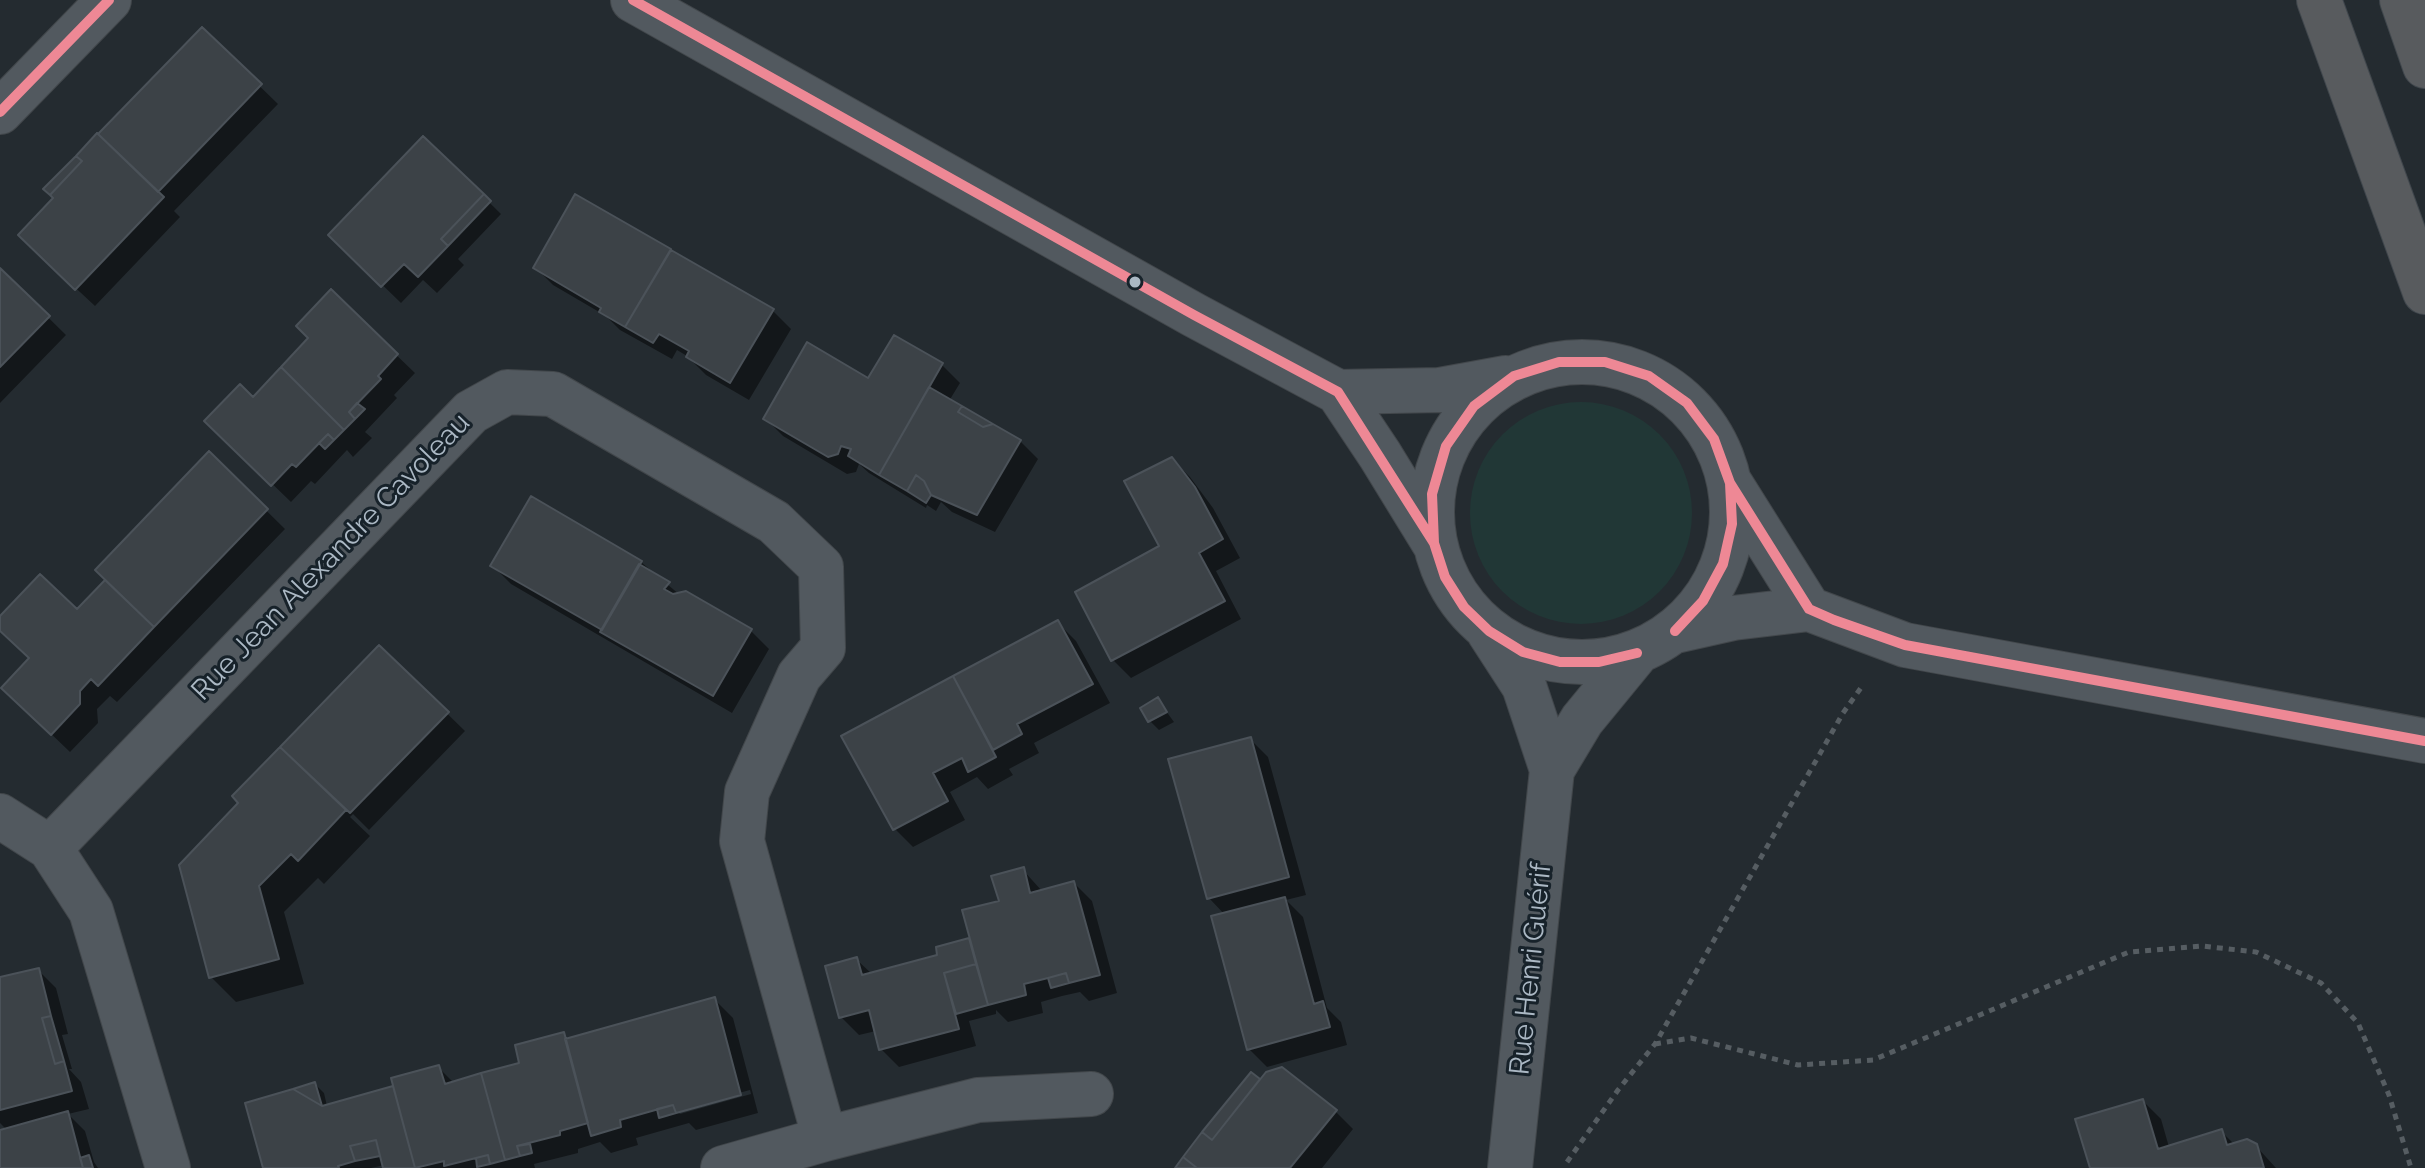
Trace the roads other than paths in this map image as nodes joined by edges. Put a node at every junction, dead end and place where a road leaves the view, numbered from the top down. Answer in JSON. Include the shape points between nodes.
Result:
{"nodes":[{"id":1,"x":109,"y":0,"type":"edge"},
{"id":2,"x":633,"y":0,"type":"edge"},
{"id":3,"x":2319,"y":0,"type":"edge"},
{"id":4,"x":2402,"y":0,"type":"edge"},
{"id":5,"x":2425,"y":66,"type":"edge"},
{"id":6,"x":0,"y":112,"type":"edge"},
{"id":7,"x":2391,"y":199,"type":"junction"},
{"id":8,"x":2425,"y":292,"type":"edge"},
{"id":9,"x":2425,"y":320,"type":"edge"},
{"id":10,"x":1514,"y":376,"type":"junction"},
{"id":11,"x":1338,"y":392,"type":"junction"},
{"id":12,"x":1730,"y":483,"type":"junction"},
{"id":13,"x":1434,"y":543,"type":"junction"},
{"id":14,"x":1809,"y":609,"type":"junction"},
{"id":15,"x":1489,"y":631,"type":"junction"},
{"id":16,"x":1675,"y":631,"type":"junction"},
{"id":17,"x":1637,"y":653,"type":"junction"},
{"id":18,"x":2425,"y":741,"type":"edge"},
{"id":19,"x":1552,"y":770,"type":"junction"},
{"id":20,"x":2,"y":821,"type":"edge"},
{"id":21,"x":50,"y":848,"type":"junction"},
{"id":22,"x":1091,"y":1094,"type":"dead end"},
{"id":23,"x":825,"y":1139,"type":"junction"},
{"id":24,"x":168,"y":1168,"type":"edge"},
{"id":25,"x":723,"y":1168,"type":"edge"},
{"id":26,"x":1510,"y":1168,"type":"edge"}],
"edges":[{"from":1,"to":6,"type":"street"},
{"from":2,"to":11,"type":"street"},
{"from":3,"to":7,"type":"highway"},
{"from":4,"to":5,"type":"highway"},
{"from":7,"to":8,"type":"highway"},
{"from":7,"to":9,"type":"highway"},
{"from":10,"to":11,"type":"street","via":[[1440,390]]},
{"from":10,"to":12,"type":"street","via":[[1559,362],[1605,362],[1649,376],[1687,403],[1714,439]]},
{"from":10,"to":13,"type":"street","via":[[1474,406],[1446,446],[1432,494]]},
{"from":11,"to":13,"type":"street"},
{"from":12,"to":14,"type":"street"},
{"from":12,"to":16,"type":"street","via":[[1732,524],[1723,564],[1703,601]]},
{"from":13,"to":15,"type":"street","via":[[1445,577],[1464,607]]},
{"from":14,"to":16,"type":"street"},
{"from":14,"to":18,"type":"street","via":[[1905,645]]},
{"from":15,"to":17,"type":"street","via":[[1523,652],[1560,662],[1599,662]]},
{"from":15,"to":19,"type":"street","name":"Rue Henri Guérif","via":[[1524,686]]},
{"from":16,"to":17,"type":"street"},
{"from":17,"to":19,"type":"street","name":"Rue Henri Guérif","via":[[1582,720]]},
{"from":19,"to":26,"type":"street","name":"Rue Henri Guérif"},
{"from":20,"to":21,"type":"street"},
{"from":21,"to":23,"type":"street","name":"Rue Jean Alexandre Cavoleau","via":[[471,412],[507,392],[553,394],[774,522],[821,567],[823,648],[799,676],[747,792],[742,841]]},
{"from":21,"to":24,"type":"street","via":[[91,911]]},
{"from":22,"to":23,"type":"street","via":[[978,1100]]},
{"from":23,"to":25,"type":"street"}]}
